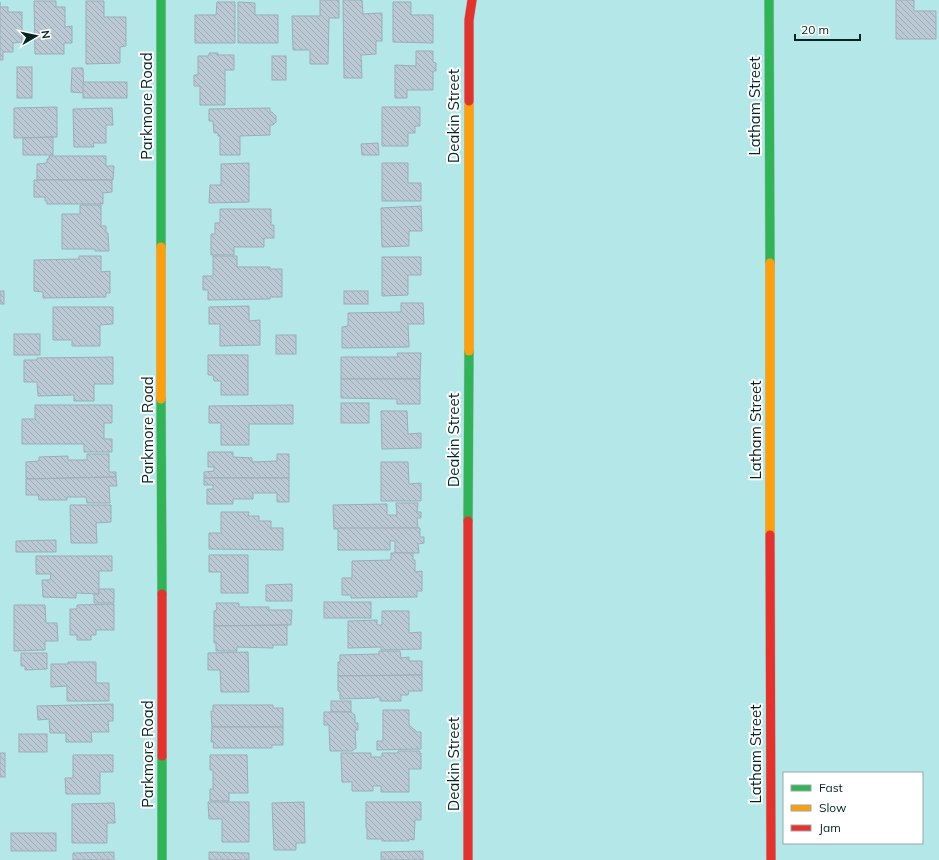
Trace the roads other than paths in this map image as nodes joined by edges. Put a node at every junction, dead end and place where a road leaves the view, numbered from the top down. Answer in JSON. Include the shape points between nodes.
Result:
{"nodes":[{"id":1,"x":161,"y":0,"type":"edge"},
{"id":2,"x":465,"y":0,"type":"edge"},
{"id":3,"x":472,"y":0,"type":"edge"},
{"id":4,"x":769,"y":0,"type":"edge"},
{"id":5,"x":469,"y":20,"type":"junction"},
{"id":6,"x":162,"y":860,"type":"edge"},
{"id":7,"x":468,"y":860,"type":"edge"},
{"id":8,"x":771,"y":860,"type":"edge"}],
"edges":[{"from":1,"to":6,"type":"street","name":"Parkmore Road"},
{"from":2,"to":5,"type":"street","name":"Deakin Street"},
{"from":3,"to":5,"type":"street","name":"Deakin Street"},
{"from":4,"to":8,"type":"street","name":"Latham Street"},
{"from":5,"to":7,"type":"street","name":"Deakin Street"}]}
